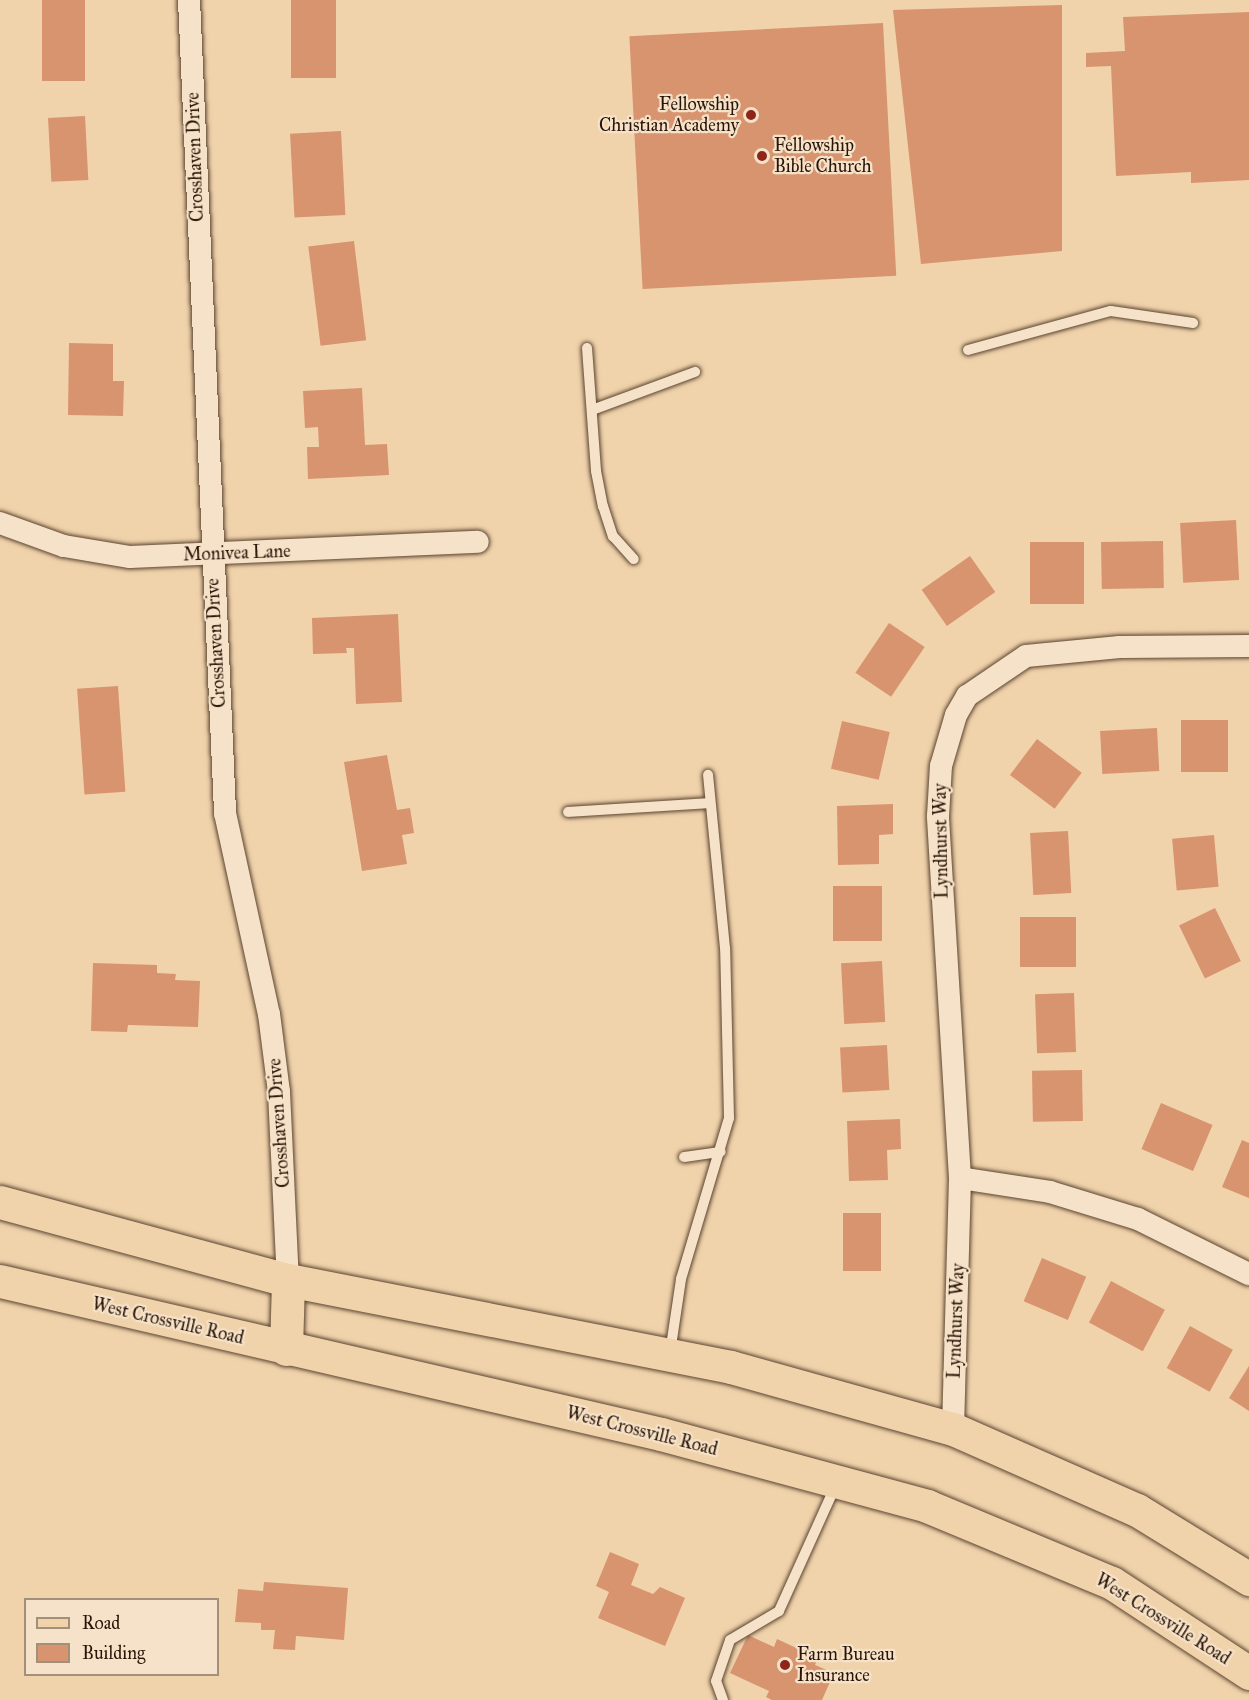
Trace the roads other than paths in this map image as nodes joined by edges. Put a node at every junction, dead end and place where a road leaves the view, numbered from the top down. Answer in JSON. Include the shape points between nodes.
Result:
{"nodes":[{"id":1,"x":189,"y":0,"type":"edge"},
{"id":2,"x":1193,"y":322,"type":"dead end"},
{"id":3,"x":587,"y":348,"type":"dead end"},
{"id":4,"x":968,"y":350,"type":"dead end"},
{"id":5,"x":695,"y":372,"type":"dead end"},
{"id":6,"x":592,"y":410,"type":"junction"},
{"id":7,"x":0,"y":523,"type":"edge"},
{"id":8,"x":478,"y":542,"type":"dead end"},
{"id":9,"x":212,"y":555,"type":"junction"},
{"id":10,"x":634,"y":559,"type":"dead end"},
{"id":11,"x":1249,"y":646,"type":"edge"},
{"id":12,"x":708,"y":775,"type":"dead end"},
{"id":13,"x":710,"y":803,"type":"junction"},
{"id":14,"x":568,"y":812,"type":"dead end"},
{"id":15,"x":721,"y":1152,"type":"junction"},
{"id":16,"x":684,"y":1157,"type":"dead end"},
{"id":17,"x":960,"y":1178,"type":"junction"},
{"id":18,"x":0,"y":1202,"type":"edge"},
{"id":19,"x":1249,"y":1274,"type":"edge"},
{"id":20,"x":288,"y":1280,"type":"junction"},
{"id":21,"x":0,"y":1281,"type":"edge"},
{"id":22,"x":286,"y":1349,"type":"junction"},
{"id":23,"x":670,"y":1356,"type":"junction"},
{"id":24,"x":953,"y":1429,"type":"junction"},
{"id":25,"x":837,"y":1482,"type":"junction"},
{"id":26,"x":1249,"y":1579,"type":"edge"},
{"id":27,"x":1249,"y":1673,"type":"edge"},
{"id":28,"x":723,"y":1700,"type":"edge"}],
"edges":[{"from":1,"to":9,"type":"street","name":"Crosshaven Drive"},
{"from":2,"to":4,"type":"lane","via":[[1111,310]]},
{"from":3,"to":6,"type":"lane"},
{"from":5,"to":6,"type":"lane"},
{"from":6,"to":10,"type":"lane","via":[[603,506],[613,536]]},
{"from":7,"to":9,"type":"street","name":"Monivea Lane","via":[[64,546],[130,557]]},
{"from":8,"to":9,"type":"street","name":"Monivea Lane"},
{"from":9,"to":20,"type":"street","name":"Crosshaven Drive","via":[[225,813],[269,1014],[279,1092]]},
{"from":11,"to":17,"type":"street","name":"Lyndhurst Way","via":[[1120,647],[1026,656],[967,696],[956,715],[941,766],[938,816]]},
{"from":12,"to":13,"type":"lane"},
{"from":13,"to":14,"type":"lane"},
{"from":13,"to":15,"type":"lane","via":[[725,948],[729,1118]]},
{"from":15,"to":16,"type":"lane"},
{"from":15,"to":23,"type":"lane","via":[[681,1279]]},
{"from":17,"to":19,"type":"street","via":[[1050,1192],[1138,1219]]},
{"from":17,"to":24,"type":"street","name":"Lyndhurst Way"},
{"from":18,"to":20,"type":"main road"},
{"from":20,"to":22,"type":"main road"},
{"from":20,"to":23,"type":"main road"},
{"from":21,"to":22,"type":"main road","name":"West Crossville Road"},
{"from":22,"to":25,"type":"main road","name":"West Crossville Road","via":[[661,1434]]},
{"from":23,"to":24,"type":"main road","via":[[731,1367]]},
{"from":24,"to":26,"type":"main road","via":[[1137,1510]]},
{"from":25,"to":27,"type":"main road","name":"West Crossville Road","via":[[927,1506],[1112,1583]]},
{"from":25,"to":28,"type":"lane","via":[[779,1611],[730,1640],[716,1681]]}]}
